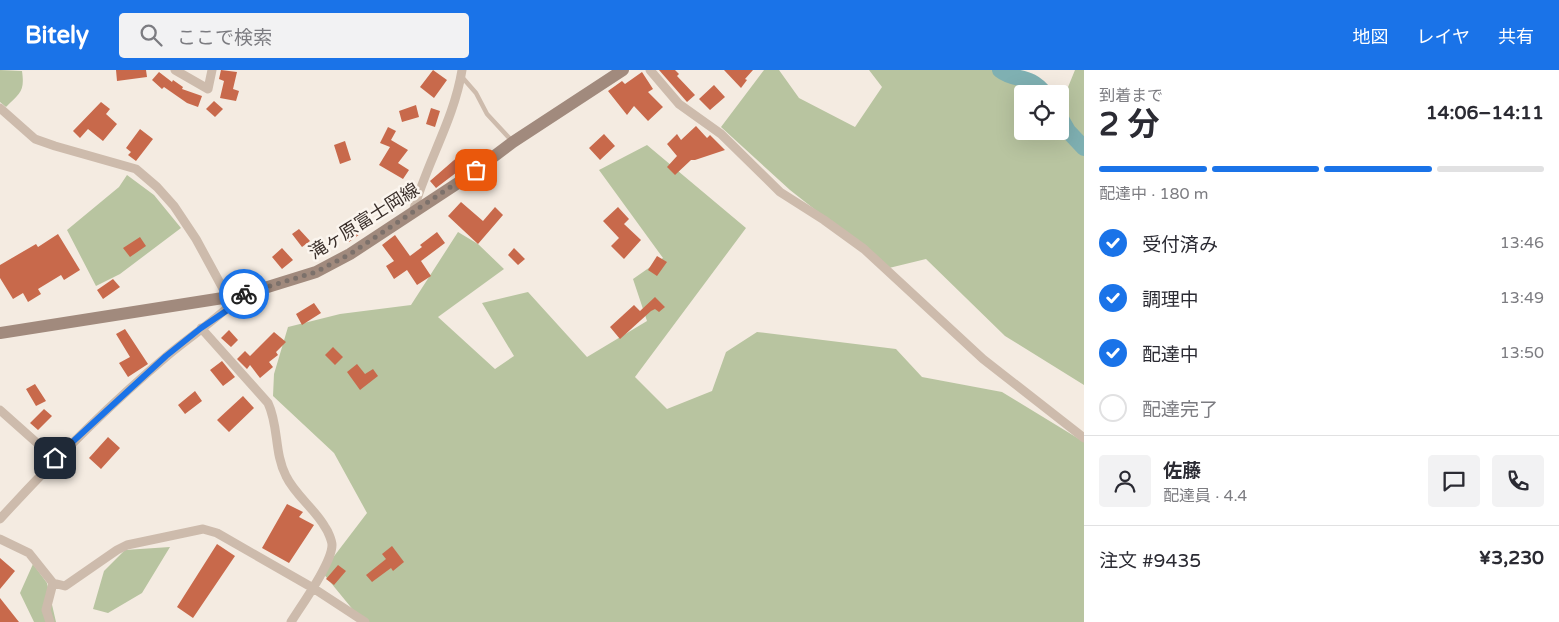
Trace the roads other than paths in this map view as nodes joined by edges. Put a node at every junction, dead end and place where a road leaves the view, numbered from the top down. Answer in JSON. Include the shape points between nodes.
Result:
{"nodes":[{"id":1,"x":175,"y":70,"type":"edge"},
{"id":2,"x":212,"y":70,"type":"edge"},
{"id":3,"x":623,"y":70,"type":"edge"},
{"id":4,"x":650,"y":70,"type":"edge"},
{"id":5,"x":462,"y":73,"type":"edge"},
{"id":6,"x":609,"y":74,"type":"edge"},
{"id":7,"x":0,"y":108,"type":"edge"},
{"id":8,"x":513,"y":142,"type":"junction"},
{"id":9,"x":413,"y":212,"type":"junction"},
{"id":10,"x":242,"y":295,"type":"junction"},
{"id":11,"x":227,"y":296,"type":"junction"},
{"id":12,"x":201,"y":328,"type":"junction"},
{"id":13,"x":0,"y":333,"type":"edge"},
{"id":14,"x":0,"y":410,"type":"edge"},
{"id":15,"x":1084,"y":438,"type":"edge"},
{"id":16,"x":55,"y":458,"type":"junction"},
{"id":17,"x":0,"y":519,"type":"edge"},
{"id":18,"x":0,"y":539,"type":"edge"},
{"id":19,"x":53,"y":583,"type":"junction"},
{"id":20,"x":313,"y":588,"type":"junction"},
{"id":21,"x":50,"y":622,"type":"edge"},
{"id":22,"x":291,"y":622,"type":"edge"},
{"id":23,"x":365,"y":622,"type":"edge"}],
"edges":[{"from":1,"to":2,"type":"street","via":[[208,89]]},
{"from":3,"to":6,"type":"main road","name":"滝ヶ原富士岡線"},
{"from":4,"to":15,"type":"street","via":[[679,104],[721,134],[780,192],[864,249],[983,359]]},
{"from":5,"to":8,"type":"lane","via":[[487,114]]},
{"from":5,"to":9,"type":"street"},
{"from":6,"to":8,"type":"main road","name":"滝ヶ原富士岡線"},
{"from":7,"to":11,"type":"street","via":[[35,139],[136,169],[157,186],[196,239]]},
{"from":8,"to":9,"type":"main road","name":"滝ヶ原富士岡線"},
{"from":9,"to":10,"type":"main road","name":"滝ヶ原富士岡線","via":[[350,254],[316,272]]},
{"from":10,"to":11,"type":"main road","name":"滝ヶ原富士岡線"},
{"from":10,"to":12,"type":"street"},
{"from":11,"to":13,"type":"main road","name":"滝ヶ原富士岡線"},
{"from":12,"to":16,"type":"street"},
{"from":12,"to":20,"type":"street","via":[[268,403],[274,414],[278,451],[286,477],[325,527],[332,545],[329,558]]},
{"from":14,"to":16,"type":"street"},
{"from":16,"to":17,"type":"street"},
{"from":18,"to":19,"type":"street","via":[[29,553]]},
{"from":19,"to":20,"type":"street","via":[[66,586],[127,545],[203,529],[217,533]]},
{"from":19,"to":21,"type":"street","via":[[46,610]]},
{"from":20,"to":22,"type":"street"},
{"from":20,"to":23,"type":"street"}]}
